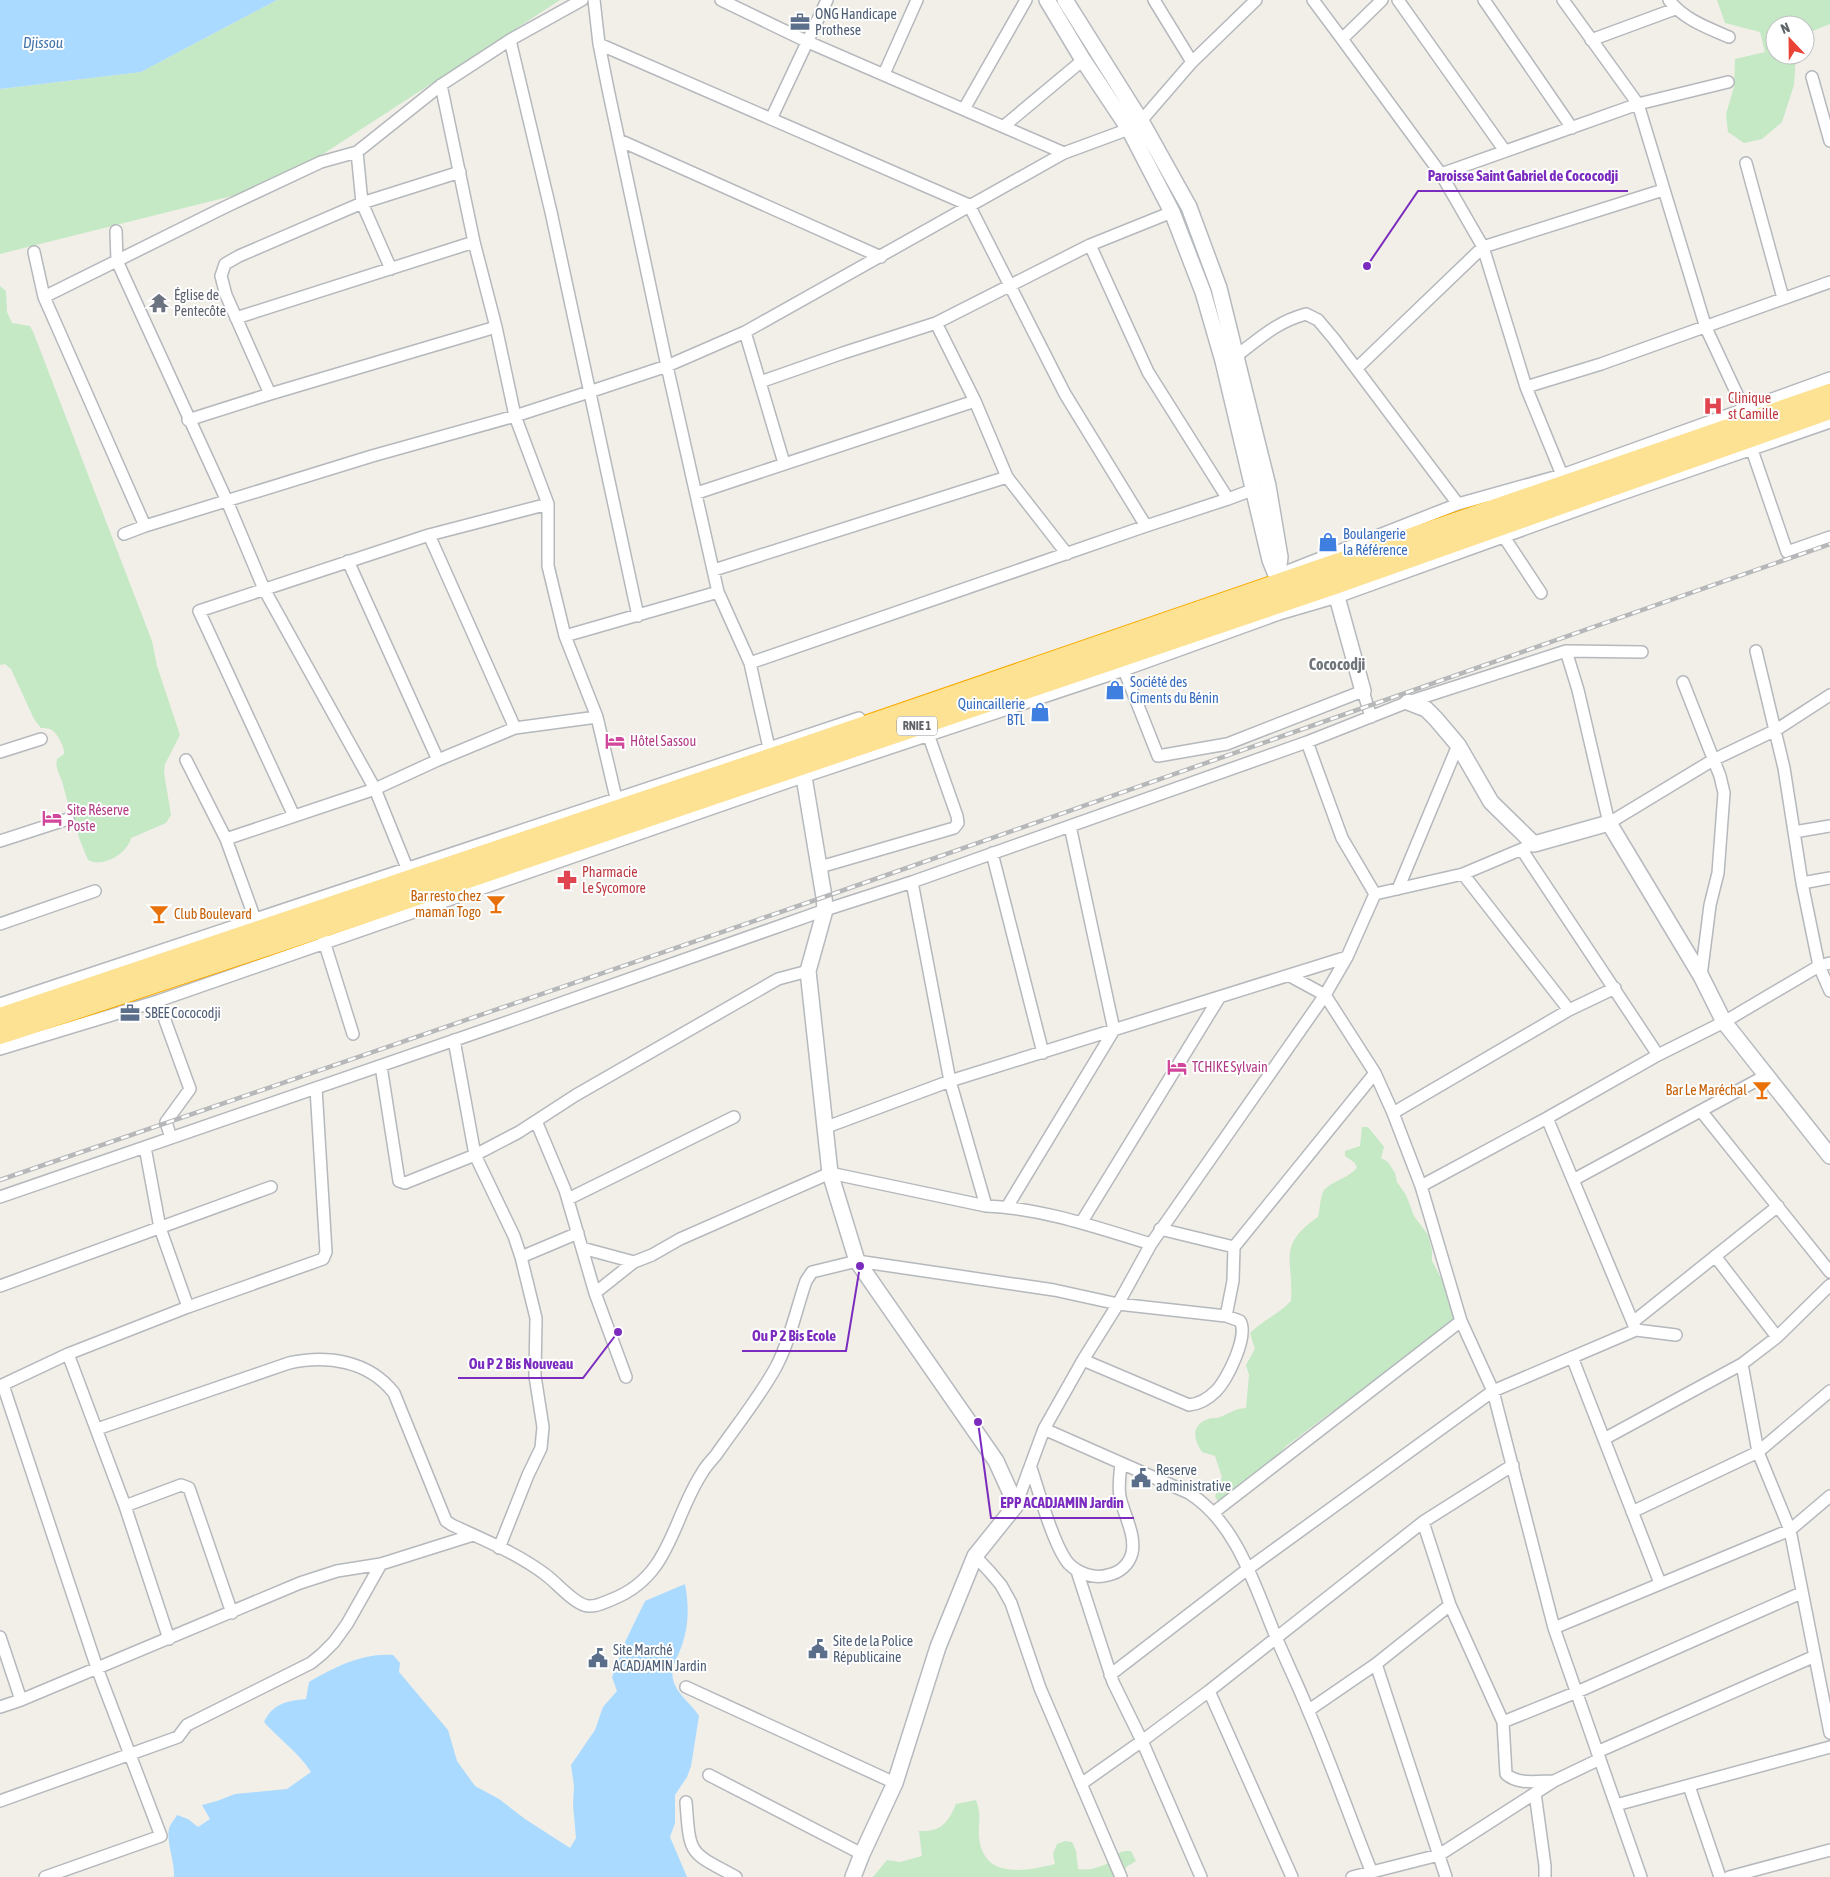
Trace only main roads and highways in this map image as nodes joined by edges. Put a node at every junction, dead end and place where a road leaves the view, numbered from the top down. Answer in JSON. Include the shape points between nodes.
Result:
{"nodes":[{"id":1,"x":1830,"y":394,"type":"edge"},
{"id":2,"x":1830,"y":409,"type":"edge"},
{"id":3,"x":1331,"y":584,"type":"junction"},
{"id":4,"x":1284,"y":592,"type":"junction"},
{"id":5,"x":0,"y":1018,"type":"edge"},
{"id":6,"x":0,"y":1034,"type":"edge"}],
"edges":[{"from":1,"to":3,"type":"highway","number":"RNIE 1"},
{"from":2,"to":3,"type":"highway","number":"RNIE 1"},
{"from":3,"to":4,"type":"highway","number":"RNIE 1"},
{"from":4,"to":5,"type":"highway","number":"RNIE 1","via":[[765,761]]},
{"from":4,"to":6,"type":"highway","number":"RNIE 1","via":[[803,771],[323,935]]}]}
